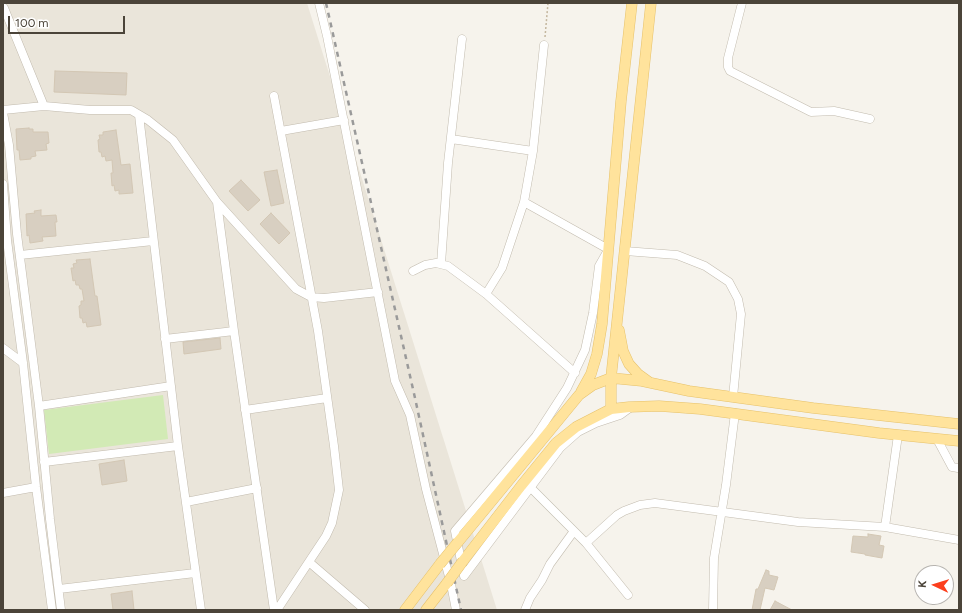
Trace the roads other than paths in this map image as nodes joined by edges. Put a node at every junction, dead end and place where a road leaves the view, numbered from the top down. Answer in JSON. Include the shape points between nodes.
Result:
{"nodes":[{"id":1,"x":11,"y":3,"type":"edge"},
{"id":2,"x":319,"y":3,"type":"edge"},
{"id":3,"x":632,"y":3,"type":"edge"},
{"id":4,"x":651,"y":3,"type":"edge"},
{"id":5,"x":742,"y":3,"type":"edge"},
{"id":6,"x":3,"y":8,"type":"edge"},
{"id":7,"x":462,"y":39,"type":"dead end"},
{"id":8,"x":544,"y":45,"type":"road end"},
{"id":9,"x":274,"y":96,"type":"dead end"},
{"id":10,"x":44,"y":106,"type":"junction"},
{"id":11,"x":3,"y":111,"type":"edge"},
{"id":12,"x":140,"y":115,"type":"junction"},
{"id":13,"x":870,"y":119,"type":"dead end"},
{"id":14,"x":344,"y":120,"type":"junction"},
{"id":15,"x":280,"y":131,"type":"junction"},
{"id":16,"x":451,"y":139,"type":"junction"},
{"id":17,"x":533,"y":151,"type":"junction"},
{"id":18,"x":3,"y":184,"type":"edge"},
{"id":19,"x":217,"y":202,"type":"junction"},
{"id":20,"x":524,"y":202,"type":"junction"},
{"id":21,"x":153,"y":241,"type":"junction"},
{"id":22,"x":608,"y":250,"type":"junction"},
{"id":23,"x":625,"y":251,"type":"junction"},
{"id":24,"x":20,"y":255,"type":"junction"},
{"id":25,"x":441,"y":264,"type":"junction"},
{"id":26,"x":413,"y":271,"type":"dead end"},
{"id":27,"x":378,"y":292,"type":"junction"},
{"id":28,"x":486,"y":294,"type":"junction"},
{"id":29,"x":311,"y":297,"type":"junction"},
{"id":30,"x":618,"y":316,"type":"junction"},
{"id":31,"x":234,"y":331,"type":"junction"},
{"id":32,"x":165,"y":339,"type":"junction"},
{"id":33,"x":3,"y":348,"type":"edge"},
{"id":34,"x":23,"y":363,"type":"junction"},
{"id":35,"x":574,"y":373,"type":"junction"},
{"id":36,"x":611,"y":378,"type":"junction"},
{"id":37,"x":650,"y":383,"type":"junction"},
{"id":38,"x":170,"y":386,"type":"junction"},
{"id":39,"x":579,"y":395,"type":"junction"},
{"id":40,"x":733,"y":397,"type":"junction"},
{"id":41,"x":327,"y":398,"type":"junction"},
{"id":42,"x":39,"y":406,"type":"junction"},
{"id":43,"x":632,"y":407,"type":"junction"},
{"id":44,"x":612,"y":409,"type":"junction"},
{"id":45,"x":245,"y":410,"type":"junction"},
{"id":46,"x":734,"y":413,"type":"junction"},
{"id":47,"x":959,"y":424,"type":"edge"},
{"id":48,"x":898,"y":435,"type":"junction"},
{"id":49,"x":937,"y":439,"type":"junction"},
{"id":50,"x":959,"y":441,"type":"edge"},
{"id":51,"x":178,"y":446,"type":"junction"},
{"id":52,"x":44,"y":462,"type":"junction"},
{"id":53,"x":958,"y":468,"type":"dead end"},
{"id":54,"x":36,"y":487,"type":"junction"},
{"id":55,"x":257,"y":488,"type":"junction"},
{"id":56,"x":531,"y":488,"type":"junction"},
{"id":57,"x":3,"y":493,"type":"edge"},
{"id":58,"x":186,"y":502,"type":"junction"},
{"id":59,"x":722,"y":511,"type":"junction"},
{"id":60,"x":885,"y":527,"type":"junction"},
{"id":61,"x":574,"y":531,"type":"junction"},
{"id":62,"x":959,"y":540,"type":"edge"},
{"id":63,"x":586,"y":543,"type":"junction"},
{"id":64,"x":309,"y":562,"type":"junction"},
{"id":65,"x":195,"y":573,"type":"junction"},
{"id":66,"x":59,"y":589,"type":"junction"},
{"id":67,"x":628,"y":595,"type":"dead end"},
{"id":68,"x":52,"y":610,"type":"edge"},
{"id":69,"x":61,"y":610,"type":"edge"},
{"id":70,"x":201,"y":610,"type":"edge"},
{"id":71,"x":276,"y":610,"type":"edge"},
{"id":72,"x":366,"y":610,"type":"edge"},
{"id":73,"x":405,"y":610,"type":"edge"},
{"id":74,"x":426,"y":610,"type":"edge"},
{"id":75,"x":456,"y":610,"type":"edge"},
{"id":76,"x":525,"y":610,"type":"edge"},
{"id":77,"x":713,"y":610,"type":"edge"}],
"edges":[{"from":1,"to":6,"type":"street"},
{"from":2,"to":14,"type":"street"},
{"from":3,"to":22,"type":"main road"},
{"from":4,"to":23,"type":"main road"},
{"from":5,"to":13,"type":"street","via":[[731,40],[728,58],[730,72],[811,112],[834,111]]},
{"from":6,"to":10,"type":"street"},
{"from":7,"to":16,"type":"street"},
{"from":8,"to":17,"type":"street"},
{"from":9,"to":15,"type":"street"},
{"from":10,"to":11,"type":"street"},
{"from":10,"to":12,"type":"street","via":[[131,110]]},
{"from":11,"to":24,"type":"street"},
{"from":12,"to":19,"type":"street","via":[[173,140]]},
{"from":12,"to":21,"type":"street"},
{"from":14,"to":15,"type":"street"},
{"from":14,"to":27,"type":"street"},
{"from":15,"to":29,"type":"street"},
{"from":16,"to":17,"type":"street"},
{"from":16,"to":25,"type":"street"},
{"from":17,"to":20,"type":"street"},
{"from":18,"to":34,"type":"street","via":[[7,240]]},
{"from":19,"to":29,"type":"street","via":[[296,289]]},
{"from":19,"to":31,"type":"street"},
{"from":20,"to":22,"type":"street"},
{"from":20,"to":28,"type":"street","via":[[502,268]]},
{"from":21,"to":24,"type":"street"},
{"from":21,"to":32,"type":"street"},
{"from":22,"to":23,"type":"main road"},
{"from":22,"to":35,"type":"street","via":[[599,266],[585,350]]},
{"from":22,"to":39,"type":"main road","via":[[597,354],[591,374]]},
{"from":23,"to":30,"type":"main road"},
{"from":23,"to":40,"type":"street","via":[[677,255],[705,266],[729,282],[738,299],[741,314]]},
{"from":24,"to":42,"type":"street"},
{"from":25,"to":26,"type":"street","via":[[425,265]]},
{"from":25,"to":28,"type":"street","via":[[448,266]]},
{"from":27,"to":29,"type":"street"},
{"from":27,"to":75,"type":"street","via":[[395,381],[410,415]]},
{"from":28,"to":35,"type":"street"},
{"from":29,"to":41,"type":"street"},
{"from":30,"to":36,"type":"main road"},
{"from":30,"to":37,"type":"main road","via":[[623,351],[629,364]]},
{"from":31,"to":32,"type":"street"},
{"from":31,"to":45,"type":"street"},
{"from":32,"to":38,"type":"street"},
{"from":33,"to":34,"type":"street"},
{"from":34,"to":54,"type":"street"},
{"from":35,"to":56,"type":"street","via":[[536,436],[455,531],[464,576]]},
{"from":36,"to":37,"type":"main road"},
{"from":36,"to":39,"type":"main road","via":[[593,385]]},
{"from":36,"to":44,"type":"main road"},
{"from":37,"to":40,"type":"main road"},
{"from":38,"to":42,"type":"street"},
{"from":38,"to":51,"type":"street"},
{"from":39,"to":73,"type":"main road","bridge":true},
{"from":40,"to":47,"type":"main road"},
{"from":41,"to":45,"type":"street"},
{"from":41,"to":64,"type":"street","via":[[339,490],[332,523]]},
{"from":42,"to":52,"type":"street"},
{"from":43,"to":44,"type":"main road"},
{"from":43,"to":46,"type":"main road","via":[[659,406]]},
{"from":43,"to":56,"type":"street","via":[[620,415],[578,432],[560,448]]},
{"from":44,"to":74,"type":"main road","bridge":true,"via":[[576,427],[556,443]]},
{"from":45,"to":55,"type":"street"},
{"from":46,"to":48,"type":"main road"},
{"from":46,"to":59,"type":"street"},
{"from":48,"to":49,"type":"main road"},
{"from":48,"to":60,"type":"street"},
{"from":49,"to":50,"type":"main road"},
{"from":49,"to":53,"type":"street","via":[[952,467]]},
{"from":51,"to":52,"type":"street"},
{"from":51,"to":58,"type":"street"},
{"from":52,"to":66,"type":"street"},
{"from":54,"to":57,"type":"street"},
{"from":54,"to":68,"type":"street"},
{"from":55,"to":58,"type":"street"},
{"from":55,"to":71,"type":"street"},
{"from":56,"to":61,"type":"street"},
{"from":58,"to":65,"type":"street"},
{"from":59,"to":60,"type":"street","via":[[798,522]]},
{"from":59,"to":63,"type":"street","via":[[662,503],[640,505],[617,515]]},
{"from":59,"to":77,"type":"street","via":[[714,558]]},
{"from":60,"to":62,"type":"street"},
{"from":61,"to":63,"type":"street"},
{"from":61,"to":76,"type":"street","via":[[550,564]]},
{"from":63,"to":67,"type":"street"},
{"from":64,"to":71,"type":"street"},
{"from":64,"to":72,"type":"street"},
{"from":65,"to":66,"type":"street"},
{"from":65,"to":70,"type":"street"},
{"from":66,"to":69,"type":"street"}]}
